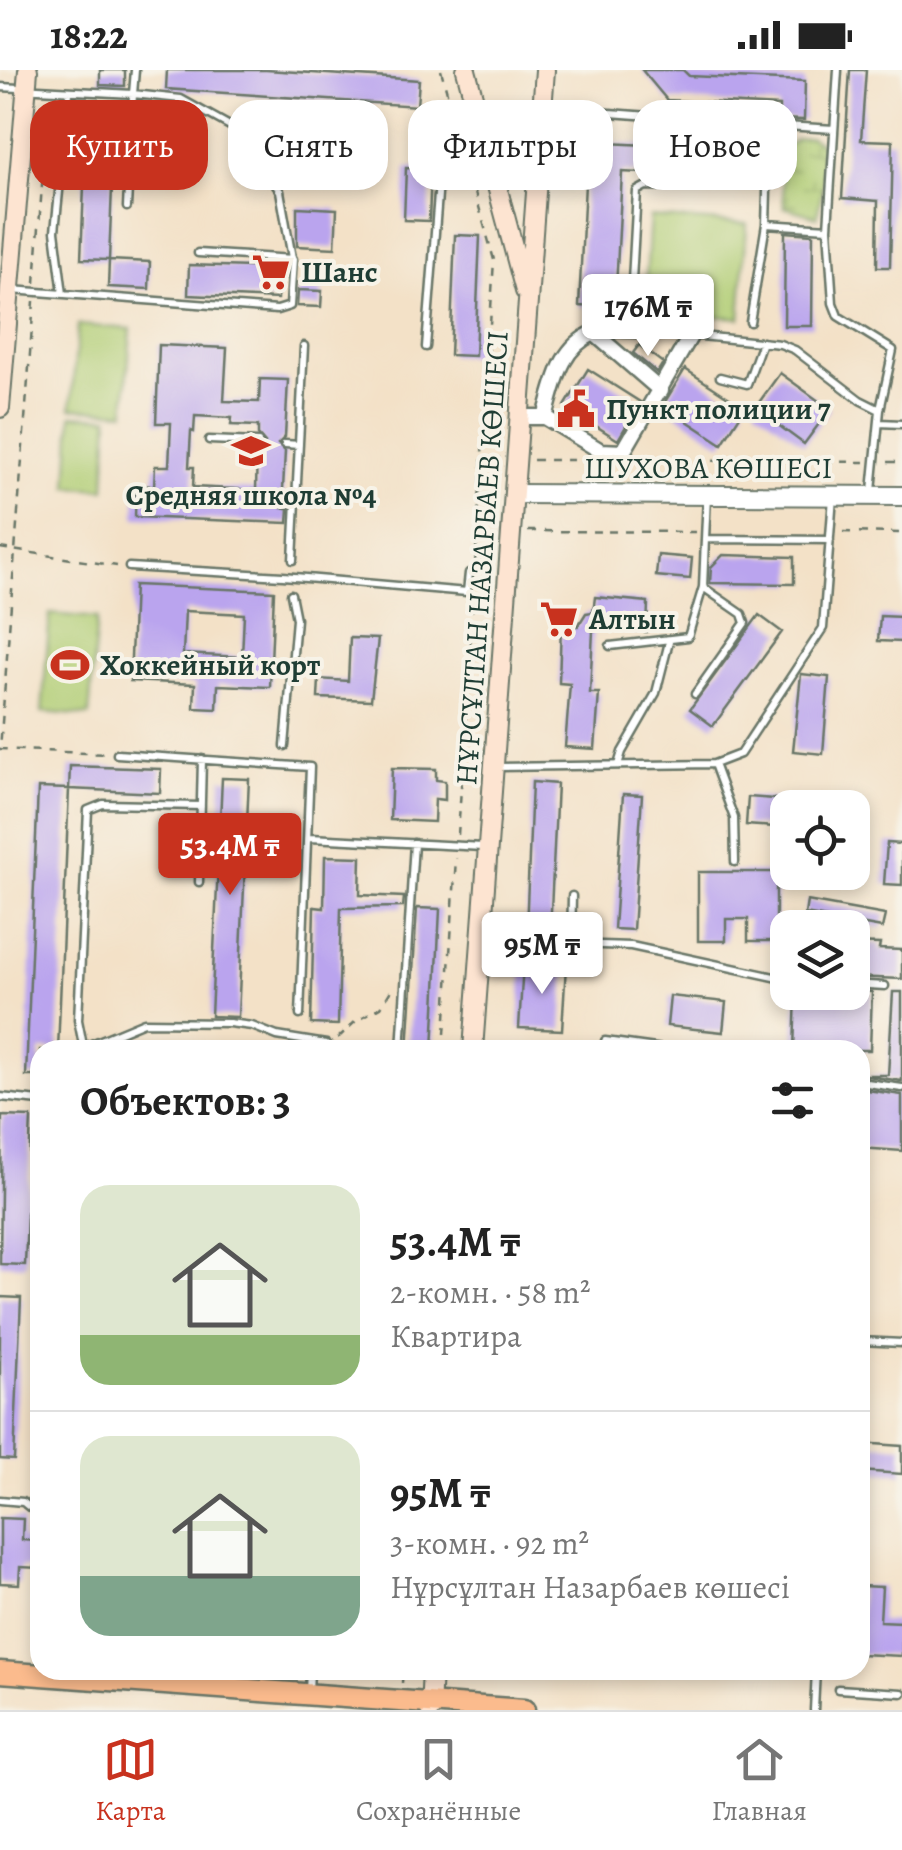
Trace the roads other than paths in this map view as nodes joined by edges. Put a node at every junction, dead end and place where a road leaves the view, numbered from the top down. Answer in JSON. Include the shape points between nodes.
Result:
{"nodes":[{"id":1,"x":28,"y":70,"type":"edge"},
{"id":2,"x":134,"y":70,"type":"edge"},
{"id":3,"x":466,"y":70,"type":"edge"},
{"id":4,"x":545,"y":70,"type":"edge"},
{"id":5,"x":838,"y":70,"type":"edge"},
{"id":6,"x":0,"y":87,"type":"edge"},
{"id":7,"x":26,"y":90,"type":"junction"},
{"id":8,"x":70,"y":93,"type":"junction"},
{"id":9,"x":133,"y":94,"type":"junction"},
{"id":10,"x":474,"y":100,"type":"edge"},
{"id":11,"x":543,"y":100,"type":"edge"},
{"id":12,"x":797,"y":127,"type":"edge"},
{"id":13,"x":834,"y":129,"type":"junction"},
{"id":14,"x":438,"y":190,"type":"edge"},
{"id":15,"x":498,"y":190,"type":"edge"},
{"id":16,"x":537,"y":190,"type":"edge"},
{"id":17,"x":641,"y":190,"type":"edge"},
{"id":18,"x":767,"y":190,"type":"edge"},
{"id":19,"x":127,"y":207,"type":"dead end"},
{"id":20,"x":766,"y":224,"type":"junction"},
{"id":21,"x":828,"y":228,"type":"junction"},
{"id":22,"x":198,"y":253,"type":"dead end"},
{"id":23,"x":293,"y":259,"type":"junction"},
{"id":24,"x":10,"y":290,"type":"junction"},
{"id":25,"x":62,"y":294,"type":"junction"},
{"id":26,"x":529,"y":306,"type":"junction"},
{"id":27,"x":4,"y":312,"type":"edge"},
{"id":28,"x":750,"y":322,"type":"dead end"},
{"id":29,"x":594,"y":333,"type":"junction"},
{"id":30,"x":629,"y":334,"type":"junction"},
{"id":31,"x":691,"y":335,"type":"junction"},
{"id":32,"x":762,"y":342,"type":"junction"},
{"id":33,"x":304,"y":346,"type":"dead end"},
{"id":34,"x":426,"y":347,"type":"dead end"},
{"id":35,"x":892,"y":350,"type":"junction"},
{"id":36,"x":902,"y":350,"type":"edge"},
{"id":37,"x":2,"y":358,"type":"edge"},
{"id":38,"x":720,"y":377,"type":"dead end"},
{"id":39,"x":661,"y":391,"type":"junction"},
{"id":40,"x":0,"y":408,"type":"edge"},
{"id":41,"x":880,"y":410,"type":"junction"},
{"id":42,"x":519,"y":417,"type":"junction"},
{"id":43,"x":544,"y":418,"type":"junction"},
{"id":44,"x":879,"y":424,"type":"junction"},
{"id":45,"x":902,"y":424,"type":"edge"},
{"id":46,"x":209,"y":440,"type":"dead end"},
{"id":47,"x":258,"y":442,"type":"dead end"},
{"id":48,"x":285,"y":444,"type":"dead end"},
{"id":49,"x":299,"y":444,"type":"junction"},
{"id":50,"x":514,"y":494,"type":"junction"},
{"id":51,"x":707,"y":495,"type":"junction"},
{"id":52,"x":833,"y":496,"type":"junction"},
{"id":53,"x":872,"y":496,"type":"junction"},
{"id":54,"x":902,"y":496,"type":"edge"},
{"id":55,"x":705,"y":540,"type":"junction"},
{"id":56,"x":830,"y":540,"type":"junction"},
{"id":57,"x":294,"y":560,"type":"dead end"},
{"id":58,"x":129,"y":567,"type":"road end"},
{"id":59,"x":472,"y":573,"type":"road end"},
{"id":60,"x":703,"y":587,"type":"junction"},
{"id":61,"x":291,"y":594,"type":"dead end"},
{"id":62,"x":669,"y":642,"type":"junction"},
{"id":63,"x":610,"y":646,"type":"dead end"},
{"id":64,"x":695,"y":694,"type":"dead end"},
{"id":65,"x":285,"y":746,"type":"dead end"},
{"id":66,"x":117,"y":754,"type":"road end"},
{"id":67,"x":202,"y":759,"type":"junction"},
{"id":68,"x":714,"y":764,"type":"junction"},
{"id":69,"x":618,"y":765,"type":"junction"},
{"id":70,"x":494,"y":768,"type":"junction"},
{"id":71,"x":201,"y":806,"type":"junction"},
{"id":72,"x":310,"y":838,"type":"junction"},
{"id":73,"x":414,"y":843,"type":"junction"},
{"id":74,"x":488,"y":848,"type":"junction"},
{"id":75,"x":735,"y":862,"type":"dead end"},
{"id":76,"x":199,"y":882,"type":"dead end"},
{"id":77,"x":572,"y":896,"type":"dead end"},
{"id":78,"x":481,"y":941,"type":"junction"},
{"id":79,"x":570,"y":944,"type":"junction"},
{"id":80,"x":770,"y":976,"type":"edge"},
{"id":81,"x":870,"y":985,"type":"edge"},
{"id":82,"x":885,"y":986,"type":"dead end"},
{"id":83,"x":300,"y":1015,"type":"dead end"},
{"id":84,"x":82,"y":1040,"type":"edge"},
{"id":85,"x":102,"y":1040,"type":"edge"},
{"id":86,"x":295,"y":1040,"type":"edge"},
{"id":87,"x":402,"y":1040,"type":"edge"},
{"id":88,"x":474,"y":1040,"type":"edge"},
{"id":89,"x":870,"y":1083,"type":"edge"},
{"id":90,"x":902,"y":1088,"type":"edge"},
{"id":91,"x":0,"y":1097,"type":"edge"},
{"id":92,"x":30,"y":1100,"type":"edge"},
{"id":93,"x":870,"y":1342,"type":"edge"},
{"id":94,"x":902,"y":1343,"type":"edge"},
{"id":95,"x":0,"y":1500,"type":"edge"},
{"id":96,"x":30,"y":1508,"type":"edge"},
{"id":97,"x":0,"y":1672,"type":"edge"},
{"id":98,"x":30,"y":1674,"type":"edge"},
{"id":99,"x":112,"y":1680,"type":"edge"},
{"id":100,"x":310,"y":1680,"type":"edge"},
{"id":101,"x":431,"y":1680,"type":"edge"},
{"id":102,"x":816,"y":1680,"type":"edge"},
{"id":103,"x":838,"y":1689,"type":"dead end"},
{"id":104,"x":309,"y":1694,"type":"junction"},
{"id":105,"x":902,"y":1694,"type":"edge"},
{"id":106,"x":430,"y":1707,"type":"edge"},
{"id":107,"x":508,"y":1710,"type":"edge"},
{"id":108,"x":524,"y":1710,"type":"edge"},
{"id":109,"x":814,"y":1710,"type":"edge"}],
"edges":[{"from":1,"to":7,"type":"main road"},
{"from":2,"to":9,"type":"lane"},
{"from":3,"to":10,"type":"main road"},
{"from":4,"to":11,"type":"main road","name":"НҰРСҰЛТАН НАЗАРБАЕВ КӨШЕСІ"},
{"from":5,"to":13,"type":"lane"},
{"from":6,"to":7,"type":"lane"},
{"from":7,"to":8,"type":"lane"},
{"from":7,"to":24,"type":"main road"},
{"from":8,"to":9,"type":"lane"},
{"from":8,"to":25,"type":"lane","via":[[55,231]]},
{"from":9,"to":19,"type":"lane"},
{"from":9,"to":23,"type":"lane","via":[[181,99],[246,134],[249,168],[280,191]]},
{"from":12,"to":13,"type":"lane"},
{"from":13,"to":21,"type":"lane"},
{"from":14,"to":34,"type":"lane"},
{"from":15,"to":26,"type":"main road"},
{"from":16,"to":26,"type":"main road","name":"НҰРСҰЛТАН НАЗАРБАЕВ КӨШЕСІ"},
{"from":17,"to":30,"type":"lane","via":[[634,196]]},
{"from":18,"to":20,"type":"lane"},
{"from":20,"to":21,"type":"lane"},
{"from":20,"to":28,"type":"lane"},
{"from":21,"to":35,"type":"lane","via":[[838,316]]},
{"from":22,"to":23,"type":"lane"},
{"from":23,"to":25,"type":"lane","via":[[292,299],[285,310]]},
{"from":24,"to":25,"type":"lane"},
{"from":24,"to":27,"type":"main road"},
{"from":26,"to":42,"type":"main road","name":"НҰРСҰЛТАН НАЗАРБАЕВ КӨШЕСІ"},
{"from":27,"to":37,"type":"main road"},
{"from":29,"to":30,"type":"lane"},
{"from":29,"to":39,"type":"street"},
{"from":29,"to":43,"type":"street","via":[[567,352]]},
{"from":30,"to":31,"type":"lane"},
{"from":31,"to":32,"type":"lane"},
{"from":31,"to":39,"type":"street"},
{"from":32,"to":38,"type":"lane","via":[[747,384]]},
{"from":32,"to":41,"type":"lane","via":[[796,350]]},
{"from":33,"to":49,"type":"lane"},
{"from":35,"to":36,"type":"lane"},
{"from":35,"to":41,"type":"lane"},
{"from":37,"to":40,"type":"main road"},
{"from":39,"to":43,"type":"street","via":[[618,454]]},
{"from":41,"to":44,"type":"lane"},
{"from":42,"to":43,"type":"street"},
{"from":42,"to":50,"type":"main road","name":"НҰРСҰЛТАН НАЗАРБАЕВ КӨШЕСІ"},
{"from":44,"to":45,"type":"lane"},
{"from":44,"to":53,"type":"lane"},
{"from":46,"to":47,"type":"lane"},
{"from":48,"to":49,"type":"lane"},
{"from":49,"to":57,"type":"lane"},
{"from":50,"to":51,"type":"street","name":"ШУХОВА КӨШЕСІ"},
{"from":50,"to":70,"type":"main road","name":"НҰРСҰЛТАН НАЗАРБАЕВ КӨШЕСІ"},
{"from":51,"to":52,"type":"street","name":"ШУХОВА КӨШЕСІ"},
{"from":51,"to":55,"type":"lane"},
{"from":52,"to":53,"type":"street","name":"ШУХОВА КӨШЕСІ"},
{"from":52,"to":56,"type":"lane"},
{"from":53,"to":54,"type":"street","name":"ШУХОВА КӨШЕСІ"},
{"from":55,"to":56,"type":"lane"},
{"from":55,"to":60,"type":"lane"},
{"from":56,"to":68,"type":"lane","via":[[823,628],[740,754]]},
{"from":58,"to":59,"type":"lane","via":[[467,592]]},
{"from":60,"to":62,"type":"lane","via":[[690,634]]},
{"from":60,"to":64,"type":"lane","via":[[746,623]]},
{"from":61,"to":65,"type":"lane","via":[[296,619]]},
{"from":62,"to":63,"type":"lane"},
{"from":62,"to":69,"type":"lane","via":[[656,694]]},
{"from":66,"to":67,"type":"lane"},
{"from":67,"to":71,"type":"lane"},
{"from":67,"to":72,"type":"lane","via":[[310,767]]},
{"from":68,"to":69,"type":"lane"},
{"from":68,"to":75,"type":"lane","via":[[734,818]]},
{"from":69,"to":70,"type":"lane"},
{"from":70,"to":74,"type":"main road","name":"НҰРСҰЛТАН НАЗАРБАЕВ КӨШЕСІ"},
{"from":71,"to":76,"type":"lane"},
{"from":71,"to":84,"type":"lane","via":[[103,804],[88,810]]},
{"from":72,"to":73,"type":"lane"},
{"from":72,"to":83,"type":"lane"},
{"from":73,"to":74,"type":"lane"},
{"from":73,"to":87,"type":"lane"},
{"from":74,"to":78,"type":"main road","name":"НҰРСҰЛТАН НАЗАРБАЕВ КӨШЕСІ"},
{"from":77,"to":79,"type":"lane"},
{"from":78,"to":79,"type":"lane"},
{"from":78,"to":88,"type":"main road","name":"НҰРСҰЛТАН НАЗАРБАЕВ КӨШЕСІ"},
{"from":79,"to":80,"type":"lane","via":[[631,946]]},
{"from":81,"to":82,"type":"lane"},
{"from":85,"to":86,"type":"lane","via":[[144,1022],[240,1024]]},
{"from":89,"to":90,"type":"lane"},
{"from":91,"to":92,"type":"lane"},
{"from":93,"to":94,"type":"lane"},
{"from":95,"to":96,"type":"lane"},
{"from":97,"to":98,"type":"main road"},
{"from":99,"to":104,"type":"main road"},
{"from":100,"to":104,"type":"lane"},
{"from":101,"to":106,"type":"main road"},
{"from":102,"to":109,"type":"lane"},
{"from":103,"to":105,"type":"lane"},
{"from":104,"to":106,"type":"main road"},
{"from":106,"to":107,"type":"main road"},
{"from":107,"to":108,"type":"main road"}]}
